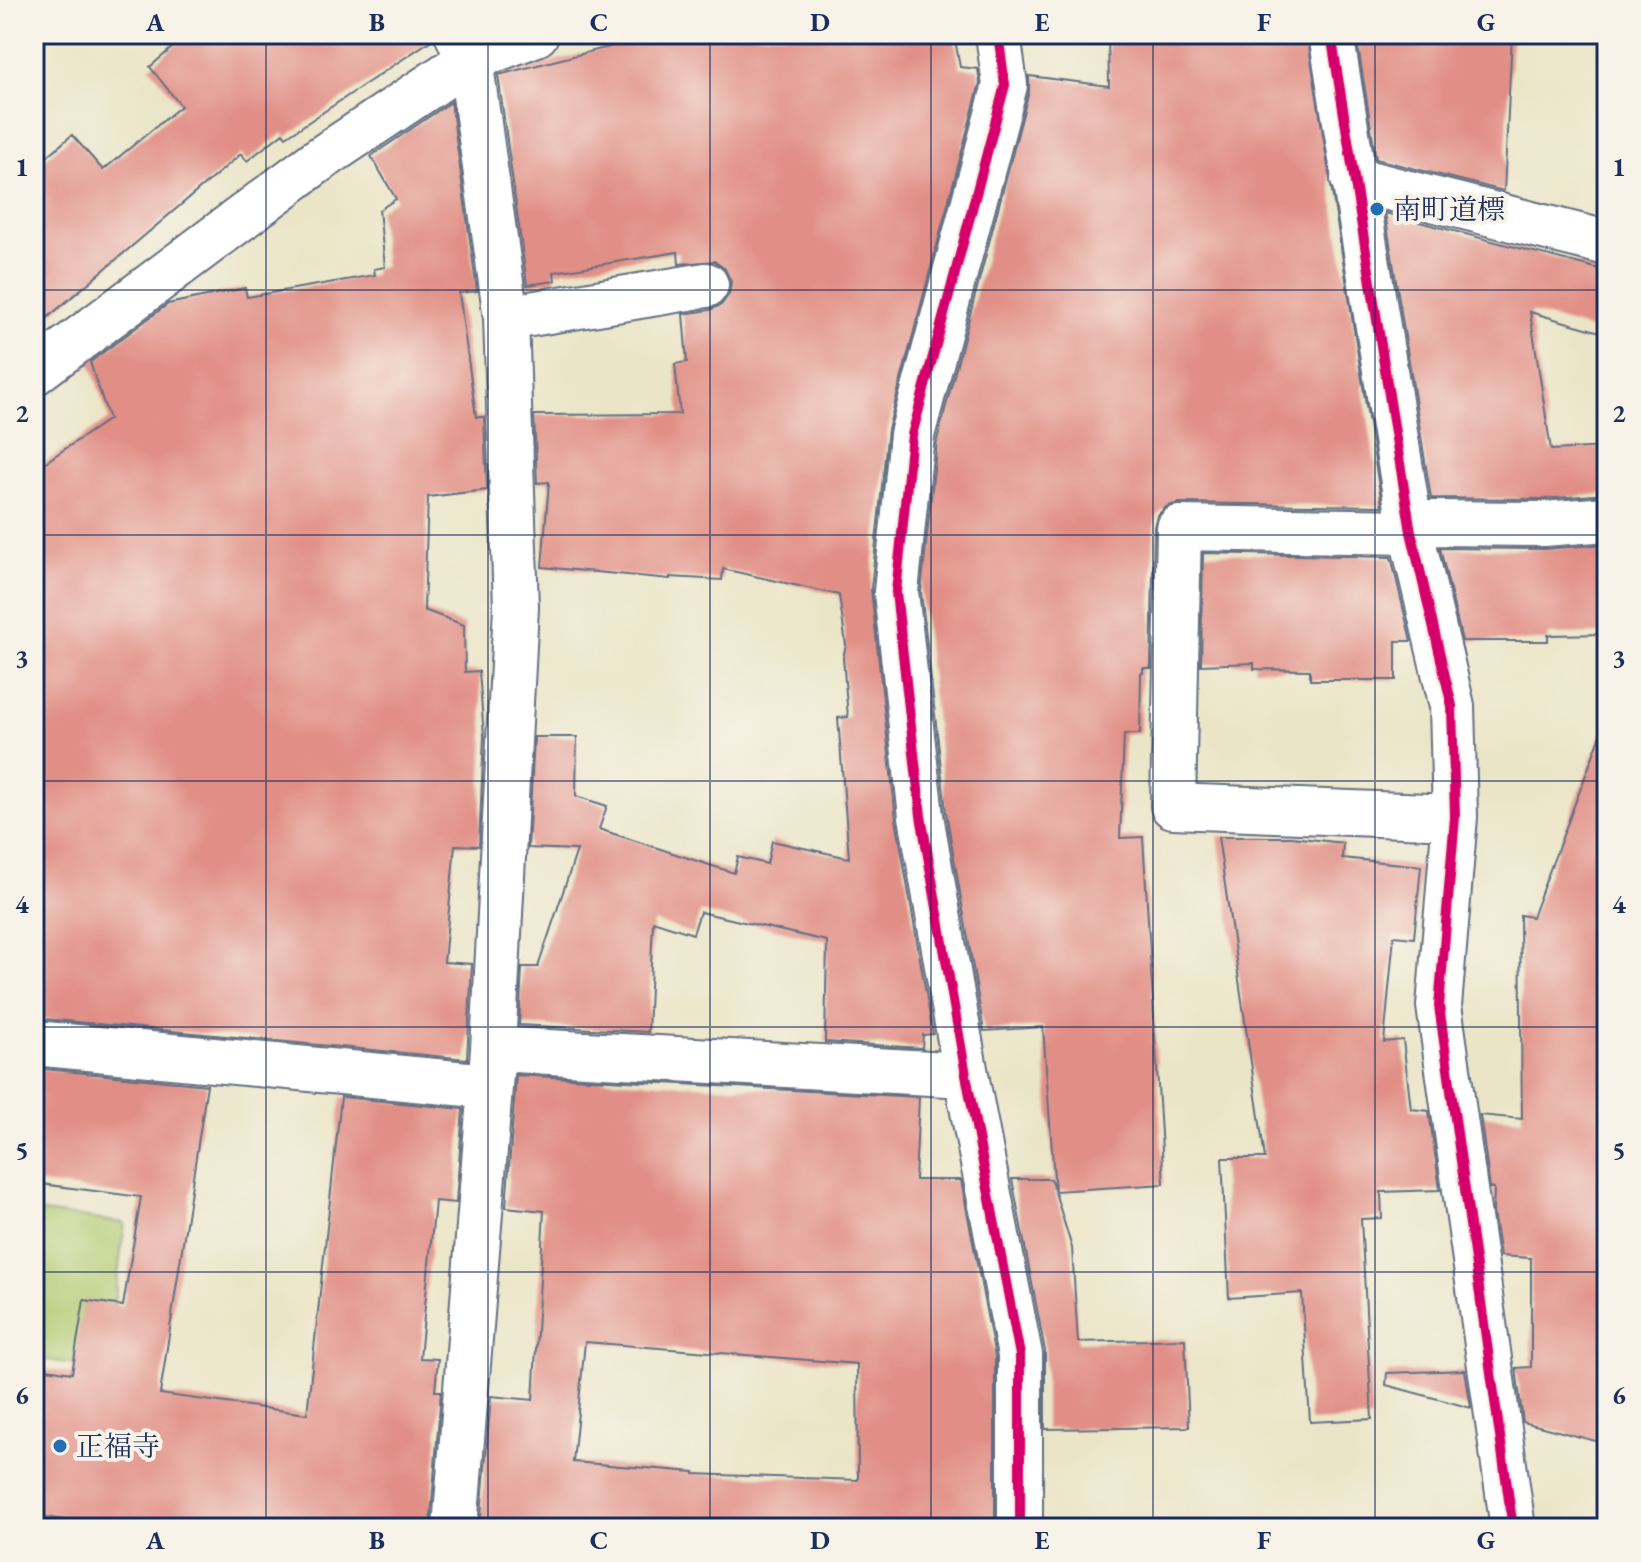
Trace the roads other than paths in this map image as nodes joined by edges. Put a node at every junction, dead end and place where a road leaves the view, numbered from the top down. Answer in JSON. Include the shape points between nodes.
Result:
{"nodes":[{"id":1,"x":536,"y":34,"type":"edge"},
{"id":2,"x":998,"y":34,"type":"edge"},
{"id":3,"x":1331,"y":34,"type":"edge"},
{"id":4,"x":464,"y":47,"type":"edge"},
{"id":5,"x":1353,"y":179,"type":"junction"},
{"id":6,"x":1607,"y":243,"type":"edge"},
{"id":7,"x":706,"y":285,"type":"dead end"},
{"id":8,"x":506,"y":318,"type":"junction"},
{"id":9,"x":34,"y":373,"type":"edge"},
{"id":10,"x":1607,"y":519,"type":"edge"},
{"id":11,"x":1411,"y":532,"type":"junction"},
{"id":12,"x":1455,"y":817,"type":"junction"},
{"id":13,"x":34,"y":1043,"type":"edge"},
{"id":14,"x":490,"y":1068,"type":"junction"},
{"id":15,"x":966,"y":1075,"type":"junction"},
{"id":16,"x":455,"y":1528,"type":"edge"},
{"id":17,"x":1020,"y":1528,"type":"edge"},
{"id":18,"x":1513,"y":1528,"type":"edge"}],
"edges":[{"from":1,"to":4,"type":"street"},
{"from":2,"to":15,"type":"street","via":[[1005,85],[912,435],[896,592],[921,816]]},
{"from":3,"to":5,"type":"street"},
{"from":4,"to":8,"type":"street"},
{"from":4,"to":9,"type":"street"},
{"from":5,"to":6,"type":"street"},
{"from":5,"to":11,"type":"street"},
{"from":7,"to":8,"type":"street"},
{"from":8,"to":14,"type":"street","via":[[516,607]]},
{"from":10,"to":11,"type":"street","via":[[1432,523]]},
{"from":11,"to":12,"type":"street","via":[[1452,706]]},
{"from":11,"to":12,"type":"street","via":[[1179,528],[1173,806]]},
{"from":12,"to":18,"type":"street","via":[[1439,1006]]},
{"from":13,"to":14,"type":"street"},
{"from":14,"to":15,"type":"street"},
{"from":14,"to":16,"type":"street"},
{"from":15,"to":17,"type":"street","via":[[1020,1355]]}]}
